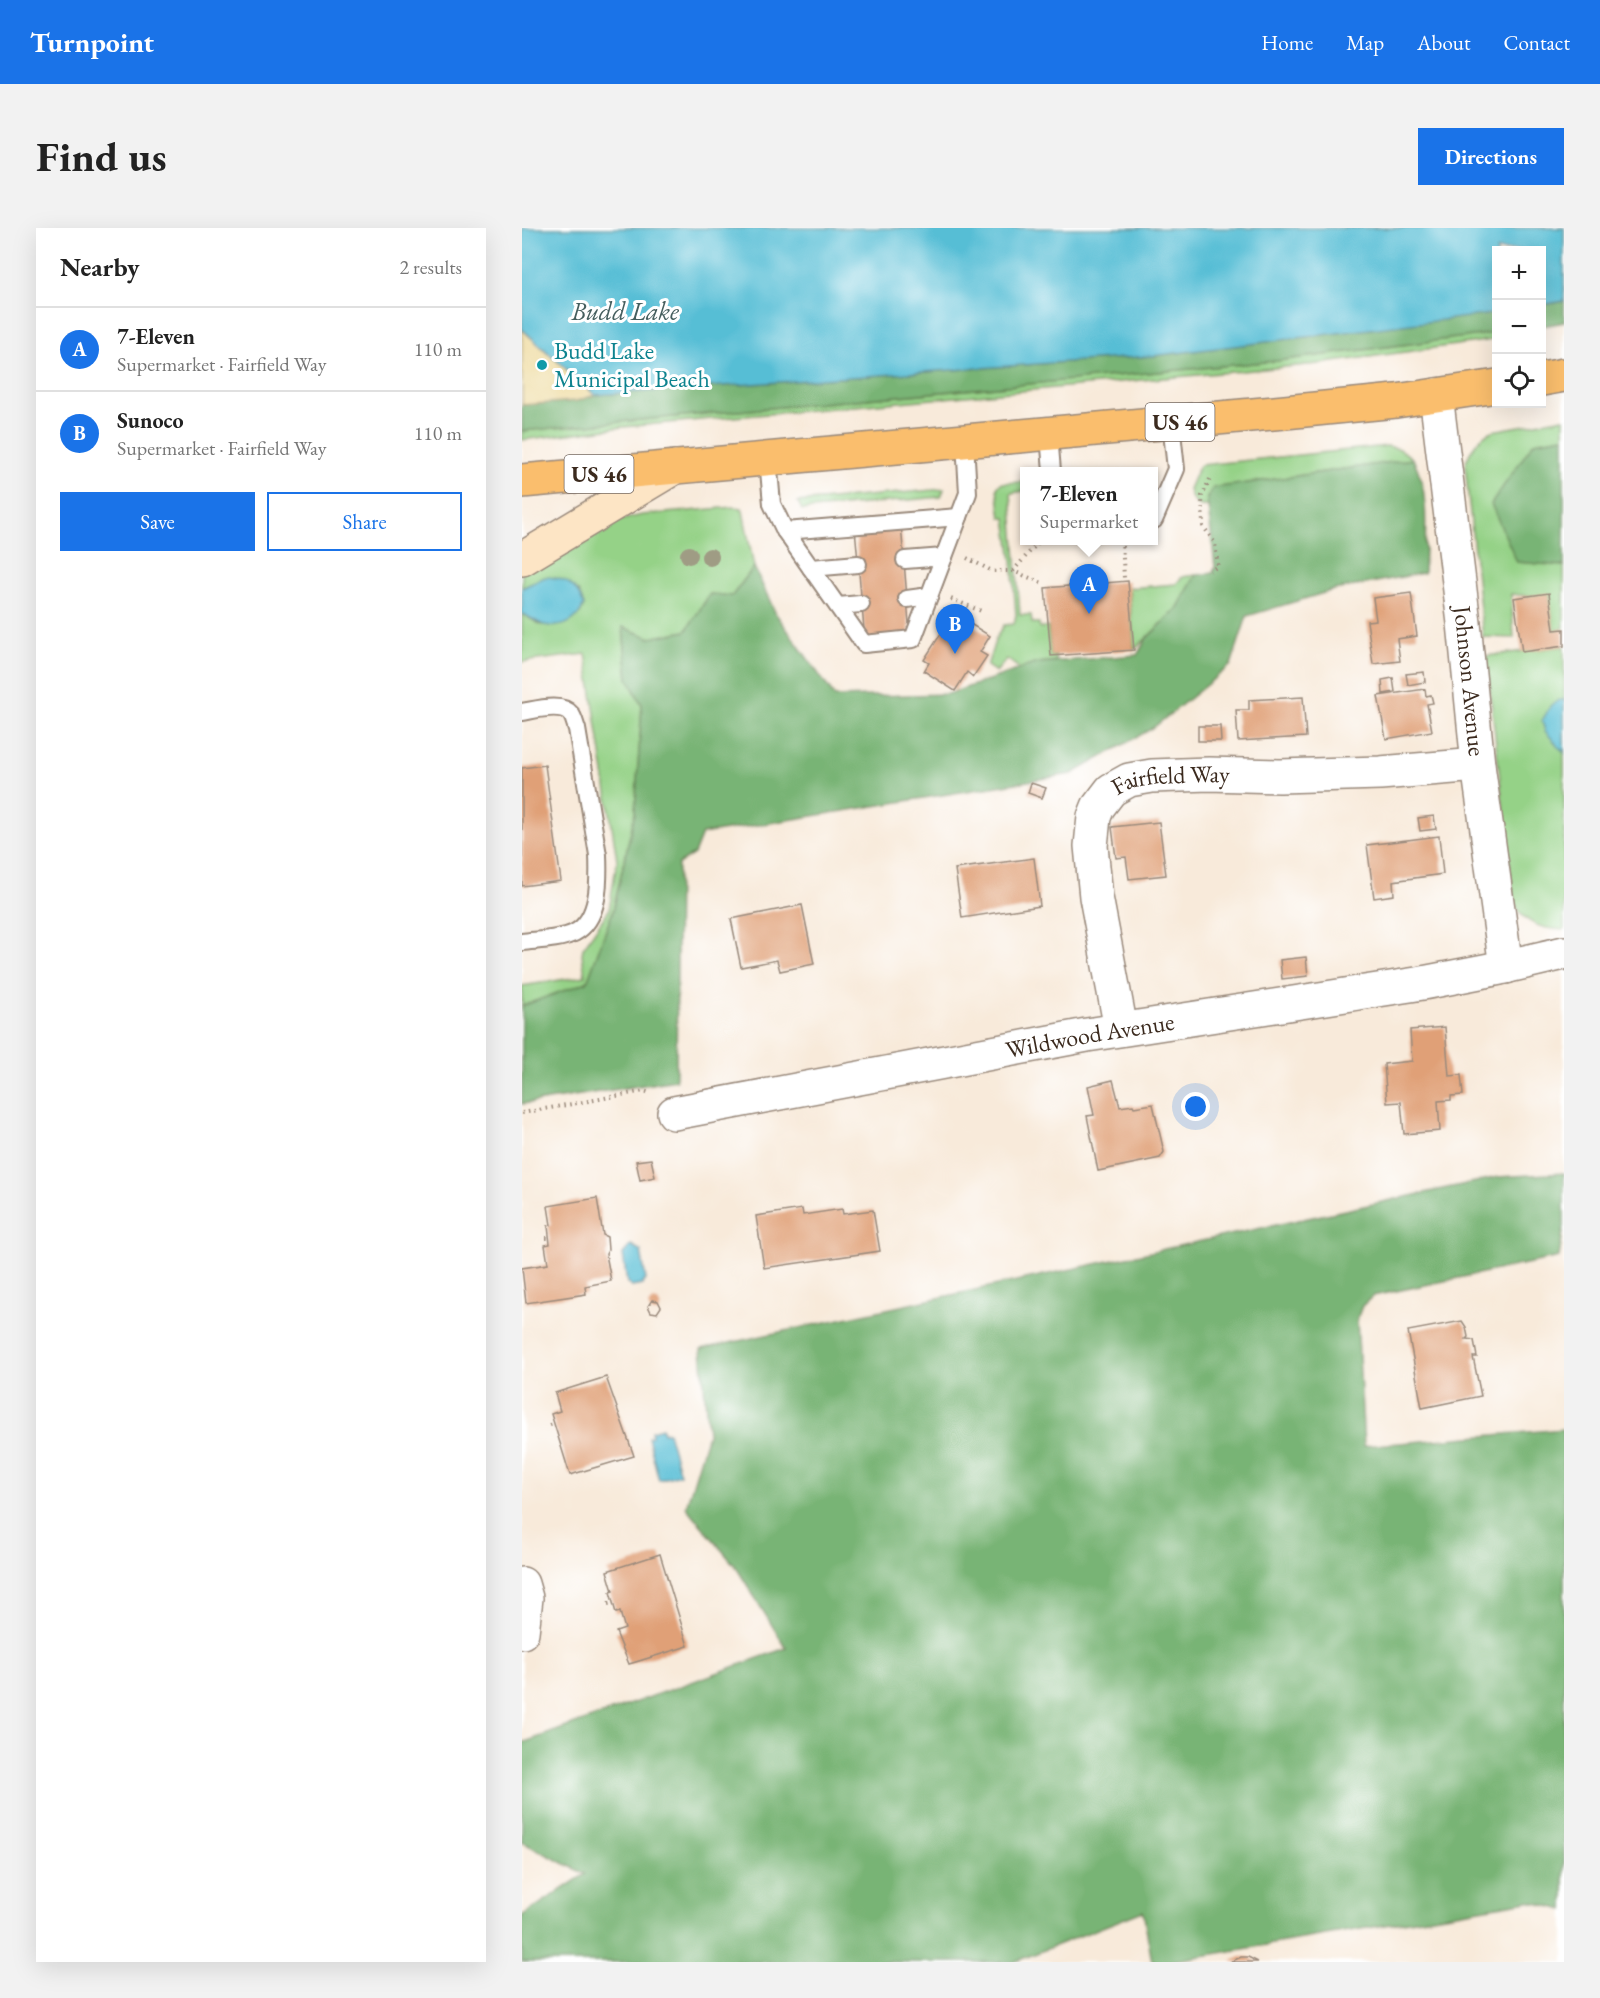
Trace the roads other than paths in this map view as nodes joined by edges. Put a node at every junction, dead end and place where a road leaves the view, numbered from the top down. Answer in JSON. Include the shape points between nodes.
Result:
{"nodes":[{"id":1,"x":1564,"y":375,"type":"edge"},
{"id":2,"x":1546,"y":378,"type":"edge"},
{"id":3,"x":1492,"y":387,"type":"edge"},
{"id":4,"x":1436,"y":395,"type":"junction"},
{"id":5,"x":1171,"y":423,"type":"junction"},
{"id":6,"x":1049,"y":435,"type":"junction"},
{"id":7,"x":965,"y":442,"type":"junction"},
{"id":8,"x":768,"y":459,"type":"junction"},
{"id":9,"x":675,"y":467,"type":"junction"},
{"id":10,"x":1052,"y":467,"type":"edge"},
{"id":11,"x":522,"y":481,"type":"edge"},
{"id":12,"x":1158,"y":511,"type":"edge"},
{"id":13,"x":959,"y":517,"type":"junction"},
{"id":14,"x":785,"y":531,"type":"junction"},
{"id":15,"x":944,"y":557,"type":"junction"},
{"id":16,"x":522,"y":559,"type":"edge"},
{"id":17,"x":905,"y":560,"type":"dead end"},
{"id":18,"x":858,"y":564,"type":"dead end"},
{"id":19,"x":811,"y":568,"type":"junction"},
{"id":20,"x":930,"y":594,"type":"junction"},
{"id":21,"x":908,"y":599,"type":"dead end"},
{"id":22,"x":861,"y":604,"type":"dead end"},
{"id":23,"x":838,"y":606,"type":"junction"},
{"id":24,"x":522,"y":712,"type":"edge"},
{"id":25,"x":1479,"y":765,"type":"junction"},
{"id":26,"x":522,"y":942,"type":"edge"},
{"id":27,"x":1564,"y":953,"type":"edge"},
{"id":28,"x":1506,"y":967,"type":"junction"},
{"id":29,"x":1121,"y":1029,"type":"junction"},
{"id":30,"x":674,"y":1113,"type":"road end"},
{"id":31,"x":522,"y":1584,"type":"edge"},
{"id":32,"x":522,"y":1632,"type":"edge"}],
"edges":[{"from":1,"to":2,"type":"main road"},
{"from":3,"to":4,"type":"main road","number":"US 46"},
{"from":4,"to":5,"type":"main road","number":"US 46"},
{"from":4,"to":25,"type":"street","name":"Johnson Avenue"},
{"from":5,"to":6,"type":"main road","number":"US 46"},
{"from":5,"to":12,"type":"lane","via":[[1176,469]]},
{"from":6,"to":7,"type":"main road","number":"US 46"},
{"from":6,"to":10,"type":"lane"},
{"from":7,"to":8,"type":"main road","number":"US 46"},
{"from":7,"to":13,"type":"lane","via":[[968,493]]},
{"from":8,"to":9,"type":"main road","number":"US 46"},
{"from":8,"to":14,"type":"lane","via":[[772,504]]},
{"from":9,"to":11,"type":"main road","number":"US 46"},
{"from":9,"to":16,"type":"street"},
{"from":13,"to":14,"type":"lane"},
{"from":13,"to":15,"type":"lane"},
{"from":14,"to":19,"type":"lane"},
{"from":15,"to":17,"type":"lane"},
{"from":15,"to":20,"type":"lane"},
{"from":18,"to":19,"type":"lane"},
{"from":19,"to":23,"type":"lane"},
{"from":20,"to":21,"type":"lane"},
{"from":20,"to":23,"type":"lane","via":[[913,639],[864,644]]},
{"from":22,"to":23,"type":"lane"},
{"from":24,"to":26,"type":"lane","via":[[557,708],[571,713],[598,855],[598,877],[593,909],[581,929],[566,936]]},
{"from":25,"to":28,"type":"street","name":"Johnson Avenue"},
{"from":25,"to":29,"type":"street","name":"Fairfield Way","via":[[1380,773],[1152,776],[1129,780],[1111,790],[1094,817],[1091,846],[1096,897]]},
{"from":27,"to":28,"type":"street","name":"Wildwood Avenue"},
{"from":28,"to":29,"type":"street","name":"Wildwood Avenue"},
{"from":29,"to":30,"type":"street","name":"Wildwood Avenue"},
{"from":31,"to":32,"type":"street","via":[[526,1598]]}]}
